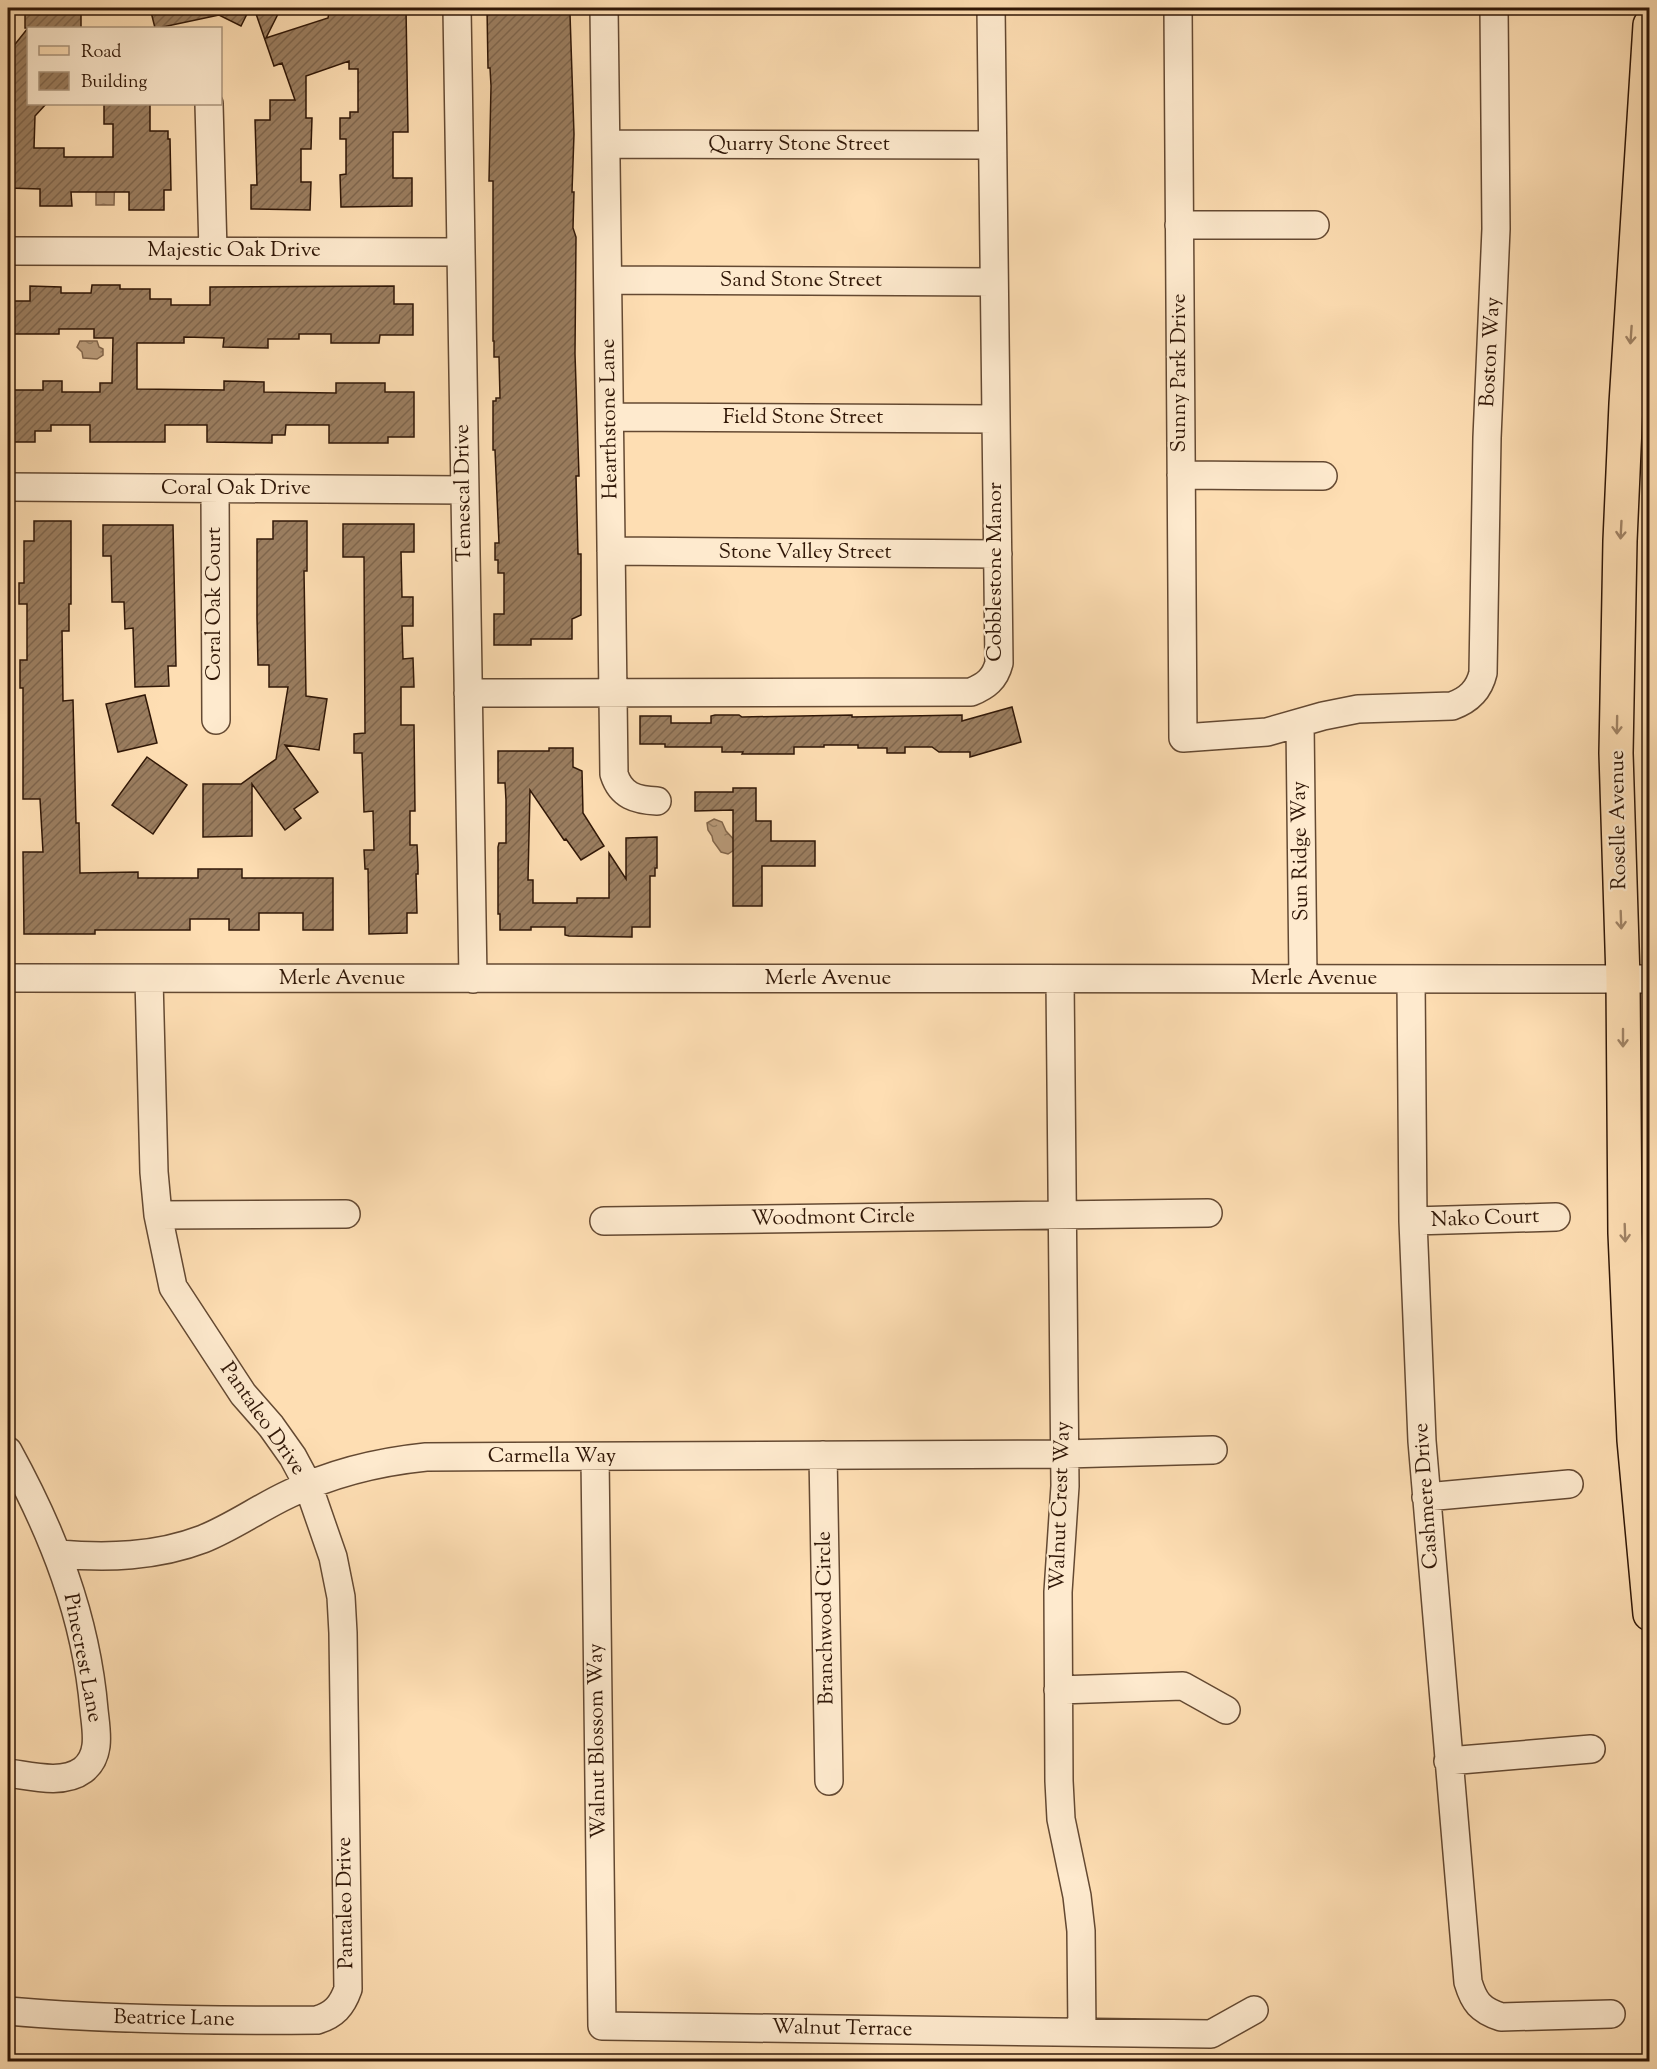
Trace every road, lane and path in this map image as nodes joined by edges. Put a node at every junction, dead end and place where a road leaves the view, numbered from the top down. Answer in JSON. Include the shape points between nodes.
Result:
{"nodes":[{"id":1,"x":457,"y":8,"type":"edge"},
{"id":2,"x":604,"y":8,"type":"edge"},
{"id":3,"x":991,"y":8,"type":"edge"},
{"id":4,"x":1178,"y":8,"type":"edge"},
{"id":5,"x":1494,"y":8,"type":"edge"},
{"id":6,"x":1650,"y":25,"type":"edge"},
{"id":7,"x":209,"y":105,"type":"edge"},
{"id":8,"x":606,"y":144,"type":"junction"},
{"id":9,"x":992,"y":145,"type":"junction"},
{"id":10,"x":1179,"y":225,"type":"junction"},
{"id":11,"x":1315,"y":225,"type":"dead end"},
{"id":12,"x":8,"y":251,"type":"edge"},
{"id":13,"x":213,"y":251,"type":"junction"},
{"id":14,"x":460,"y":252,"type":"junction"},
{"id":15,"x":608,"y":280,"type":"junction"},
{"id":16,"x":993,"y":282,"type":"junction"},
{"id":17,"x":610,"y":417,"type":"junction"},
{"id":18,"x":996,"y":419,"type":"junction"},
{"id":19,"x":1181,"y":475,"type":"junction"},
{"id":20,"x":1323,"y":476,"type":"dead end"},
{"id":21,"x":8,"y":487,"type":"edge"},
{"id":22,"x":215,"y":489,"type":"junction"},
{"id":23,"x":464,"y":490,"type":"junction"},
{"id":24,"x":611,"y":551,"type":"junction"},
{"id":25,"x":998,"y":554,"type":"junction"},
{"id":26,"x":468,"y":693,"type":"junction"},
{"id":27,"x":613,"y":693,"type":"junction"},
{"id":28,"x":216,"y":720,"type":"dead end"},
{"id":29,"x":1300,"y":723,"type":"junction"},
{"id":30,"x":657,"y":801,"type":"dead end"},
{"id":31,"x":8,"y":978,"type":"edge"},
{"id":32,"x":149,"y":979,"type":"junction"},
{"id":33,"x":473,"y":979,"type":"junction"},
{"id":34,"x":1060,"y":979,"type":"junction"},
{"id":35,"x":1303,"y":979,"type":"junction"},
{"id":36,"x":1636,"y":979,"type":"edge"},
{"id":37,"x":1411,"y":980,"type":"junction"},
{"id":38,"x":1208,"y":1213,"type":"dead end"},
{"id":39,"x":346,"y":1214,"type":"dead end"},
{"id":40,"x":158,"y":1215,"type":"junction"},
{"id":41,"x":1062,"y":1215,"type":"junction"},
{"id":42,"x":1556,"y":1217,"type":"dead end"},
{"id":43,"x":604,"y":1221,"type":"dead end"},
{"id":44,"x":1413,"y":1221,"type":"junction"},
{"id":45,"x":1213,"y":1450,"type":"dead end"},
{"id":46,"x":8,"y":1451,"type":"edge"},
{"id":47,"x":1065,"y":1454,"type":"junction"},
{"id":48,"x":823,"y":1455,"type":"junction"},
{"id":49,"x":595,"y":1457,"type":"junction"},
{"id":50,"x":1569,"y":1484,"type":"dead end"},
{"id":51,"x":308,"y":1485,"type":"junction"},
{"id":52,"x":1426,"y":1497,"type":"junction"},
{"id":53,"x":1646,"y":1534,"type":"edge"},
{"id":54,"x":58,"y":1554,"type":"junction"},
{"id":55,"x":1650,"y":1614,"type":"edge"},
{"id":56,"x":1058,"y":1690,"type":"junction"},
{"id":57,"x":1226,"y":1710,"type":"dead end"},
{"id":58,"x":1591,"y":1749,"type":"dead end"},
{"id":59,"x":1448,"y":1761,"type":"junction"},
{"id":60,"x":8,"y":1773,"type":"edge"},
{"id":61,"x":829,"y":1781,"type":"dead end"},
{"id":62,"x":338,"y":2009,"type":"joint"},
{"id":63,"x":1254,"y":2010,"type":"dead end"},
{"id":64,"x":8,"y":2011,"type":"edge"},
{"id":65,"x":1611,"y":2014,"type":"dead end"},
{"id":66,"x":602,"y":2026,"type":"joint"},
{"id":67,"x":1082,"y":2032,"type":"junction"}],
"edges":[{"from":1,"to":14,"type":"street","name":"Temescal Drive"},
{"from":2,"to":8,"type":"street","name":"Hearthstone Lane"},
{"from":3,"to":9,"type":"street","name":"Cobblestone Manor"},
{"from":4,"to":10,"type":"street","name":"Sunny Park Drive"},
{"from":5,"to":29,"type":"street","name":"Boston Way","via":[[1497,229],[1481,681],[1473,694],[1452,706],[1358,709]]},
{"from":6,"to":36,"type":"main road","name":"Roselle Avenue","one_way":true,"via":[[1626,404],[1616,753]]},
{"from":7,"to":13,"type":"street"},
{"from":8,"to":9,"type":"street","name":"Quarry Stone Street"},
{"from":8,"to":15,"type":"street","name":"Hearthstone Lane"},
{"from":9,"to":16,"type":"street","name":"Cobblestone Manor"},
{"from":10,"to":11,"type":"street"},
{"from":10,"to":19,"type":"street","name":"Sunny Park Drive"},
{"from":12,"to":13,"type":"street","name":"Majestic Oak Drive"},
{"from":13,"to":14,"type":"street","name":"Majestic Oak Drive"},
{"from":14,"to":23,"type":"street","name":"Temescal Drive"},
{"from":15,"to":16,"type":"street","name":"Sand Stone Street"},
{"from":15,"to":17,"type":"street","name":"Hearthstone Lane"},
{"from":16,"to":18,"type":"street","name":"Cobblestone Manor"},
{"from":17,"to":18,"type":"street","name":"Field Stone Street"},
{"from":17,"to":24,"type":"street","name":"Hearthstone Lane"},
{"from":18,"to":25,"type":"street","name":"Cobblestone Manor"},
{"from":19,"to":20,"type":"street"},
{"from":19,"to":29,"type":"street","name":"Sunny Park Drive","via":[[1183,738],[1267,732]]},
{"from":21,"to":22,"type":"street","name":"Coral Oak Drive"},
{"from":22,"to":23,"type":"street","name":"Coral Oak Drive"},
{"from":22,"to":28,"type":"street","name":"Coral Oak Court"},
{"from":23,"to":26,"type":"street","name":"Temescal Drive"},
{"from":24,"to":25,"type":"street","name":"Stone Valley Street"},
{"from":24,"to":27,"type":"street","name":"Hearthstone Lane"},
{"from":25,"to":27,"type":"street","name":"Cobblestone Manor","via":[[999,663],[990,681],[977,690]]},
{"from":26,"to":27,"type":"street","name":"Cobblestone Manor"},
{"from":26,"to":33,"type":"street","name":"Temescal Drive"},
{"from":27,"to":30,"type":"street","name":"Hearthstone Lane","via":[[617,783],[637,800]]},
{"from":29,"to":35,"type":"street","name":"Sun Ridge Way"},
{"from":31,"to":32,"type":"street","name":"Merle Avenue"},
{"from":32,"to":33,"type":"street","name":"Merle Avenue"},
{"from":32,"to":40,"type":"street","name":"Pantaleo Drive"},
{"from":33,"to":34,"type":"street","name":"Merle Avenue"},
{"from":34,"to":35,"type":"street","name":"Merle Avenue"},
{"from":34,"to":41,"type":"street","name":"Walnut Crest Way"},
{"from":35,"to":37,"type":"street","name":"Merle Avenue"},
{"from":36,"to":37,"type":"street","name":"Merle Avenue"},
{"from":36,"to":53,"type":"main road","name":"Roselle Avenue","one_way":true,"via":[[1625,1233],[1634,1440]]},
{"from":37,"to":44,"type":"street","name":"Cashmere Drive"},
{"from":38,"to":41,"type":"street","name":"Woodmont Circle"},
{"from":39,"to":40,"type":"street"},
{"from":40,"to":51,"type":"street","name":"Pantaleo Drive","via":[[173,1287],[243,1394],[293,1457]]},
{"from":41,"to":43,"type":"street","name":"Woodmont Circle"},
{"from":41,"to":47,"type":"street","name":"Walnut Crest Way"},
{"from":42,"to":44,"type":"street","name":"Nako Court"},
{"from":44,"to":52,"type":"street","name":"Cashmere Drive"},
{"from":45,"to":47,"type":"street","name":"Carmella Way"},
{"from":46,"to":54,"type":"street","name":"Pinecrest Lane"},
{"from":47,"to":48,"type":"street","name":"Carmella Way"},
{"from":47,"to":56,"type":"street","name":"Walnut Crest Way"},
{"from":48,"to":49,"type":"street","name":"Carmella Way"},
{"from":48,"to":61,"type":"street","name":"Branchwood Circle"},
{"from":49,"to":51,"type":"street","name":"Carmella Way","via":[[404,1459],[350,1470]]},
{"from":49,"to":66,"type":"street","name":"Walnut Blossom Way"},
{"from":50,"to":52,"type":"street"},
{"from":51,"to":54,"type":"street","name":"Carmella Way","via":[[235,1525],[162,1551],[89,1557]]},
{"from":51,"to":62,"type":"street","name":"Pantaleo Drive","via":[[333,1557],[341,1597],[348,1989]]},
{"from":52,"to":59,"type":"street","name":"Cashmere Drive"},
{"from":53,"to":55,"type":"main road","name":"Roselle Avenue"},
{"from":54,"to":60,"type":"street","name":"Pinecrest Lane","via":[[81,1631],[92,1690],[95,1754],[87,1767],[69,1777]]},
{"from":56,"to":57,"type":"street","via":[[1183,1686]]},
{"from":56,"to":67,"type":"street","name":"Walnut Crest Way","via":[[1061,1819],[1081,1931]]},
{"from":58,"to":59,"type":"street"},
{"from":59,"to":65,"type":"street","name":"Cashmere Drive","via":[[1472,1996],[1480,2007],[1501,2017]]},
{"from":62,"to":64,"type":"street","name":"Beatrice Lane","via":[[317,2020],[90,2018]]},
{"from":63,"to":67,"type":"street","name":"Walnut Terrace","via":[[1211,2034]]},
{"from":66,"to":67,"type":"street","name":"Walnut Terrace"}]}
